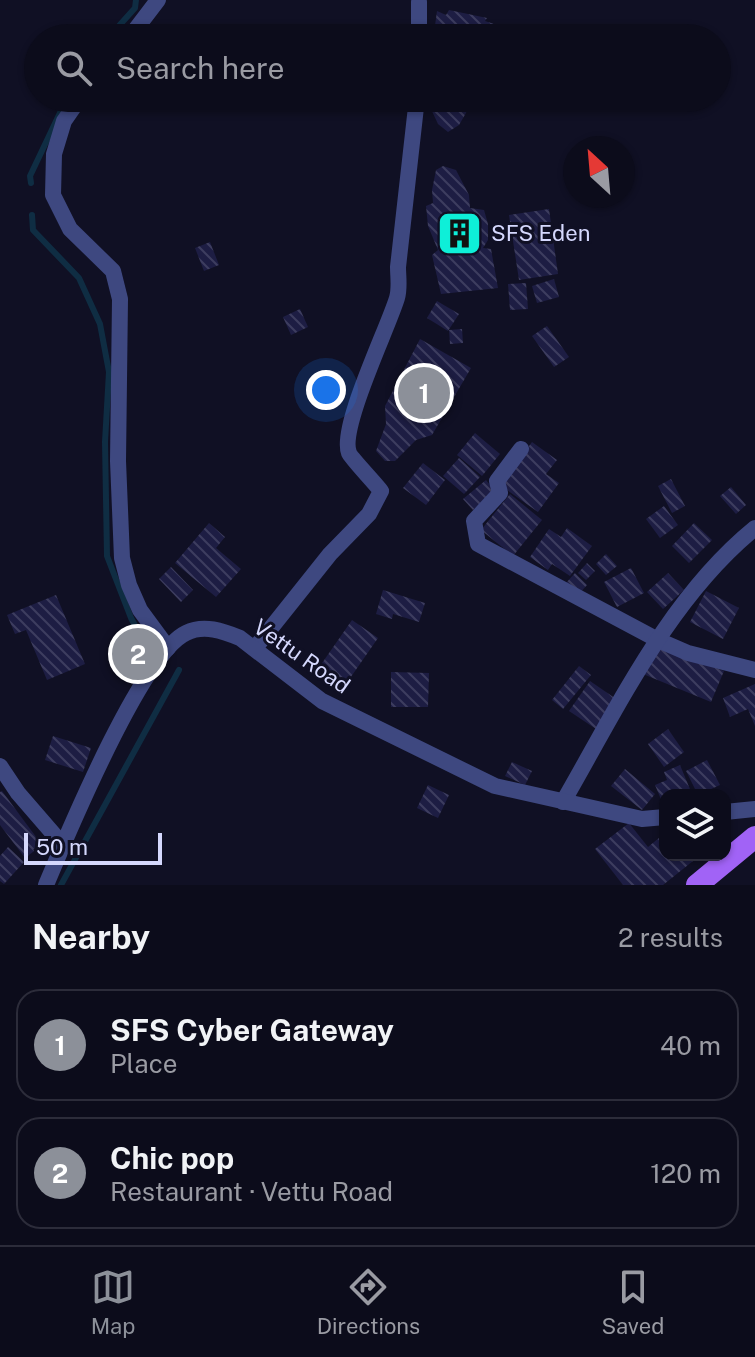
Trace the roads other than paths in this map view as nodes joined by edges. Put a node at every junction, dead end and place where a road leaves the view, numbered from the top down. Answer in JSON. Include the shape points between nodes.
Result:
{"nodes":[{"id":1,"x":158,"y":0,"type":"edge"},
{"id":2,"x":419,"y":2,"type":"edge"},
{"id":3,"x":140,"y":24,"type":"edge"},
{"id":4,"x":419,"y":24,"type":"edge"},
{"id":5,"x":70,"y":112,"type":"edge"},
{"id":6,"x":415,"y":112,"type":"edge"},
{"id":7,"x":521,"y":449,"type":"dead end"},
{"id":8,"x":755,"y":528,"type":"edge"},
{"id":9,"x":658,"y":640,"type":"junction"},
{"id":10,"x":168,"y":648,"type":"junction"},
{"id":11,"x":255,"y":648,"type":"junction"},
{"id":12,"x":755,"y":670,"type":"edge"},
{"id":13,"x":0,"y":766,"type":"edge"},
{"id":14,"x":563,"y":802,"type":"junction"},
{"id":15,"x":755,"y":809,"type":"edge"},
{"id":16,"x":731,"y":811,"type":"edge"},
{"id":17,"x":659,"y":818,"type":"edge"},
{"id":18,"x":755,"y":837,"type":"edge"},
{"id":19,"x":63,"y":845,"type":"junction"},
{"id":20,"x":46,"y":885,"type":"edge"},
{"id":21,"x":697,"y":885,"type":"edge"}],
"edges":[{"from":1,"to":3,"type":"street"},
{"from":2,"to":4,"type":"street"},
{"from":5,"to":10,"type":"street","via":[[54,154],[53,195],[70,229],[113,271],[120,299],[122,558],[140,610]]},
{"from":6,"to":11,"type":"street","via":[[399,294],[351,421],[348,447],[381,491],[369,514]]},
{"from":7,"to":9,"type":"street","via":[[497,481],[500,493],[474,521],[478,544]]},
{"from":8,"to":9,"type":"street","via":[[724,554]]},
{"from":9,"to":12,"type":"street"},
{"from":9,"to":14,"type":"street"},
{"from":10,"to":11,"type":"street","name":"Vettu Road","via":[[188,631],[213,629]]},
{"from":10,"to":19,"type":"street","name":"Vettu Road","via":[[140,687]]},
{"from":11,"to":14,"type":"street","name":"Vettu Road","via":[[322,701],[495,786]]},
{"from":13,"to":19,"type":"street"},
{"from":14,"to":17,"type":"street","name":"Vettu Road","via":[[642,819]]},
{"from":15,"to":16,"type":"street"},
{"from":18,"to":21,"type":"main road"},
{"from":19,"to":20,"type":"street","name":"Vettu Road"}]}
